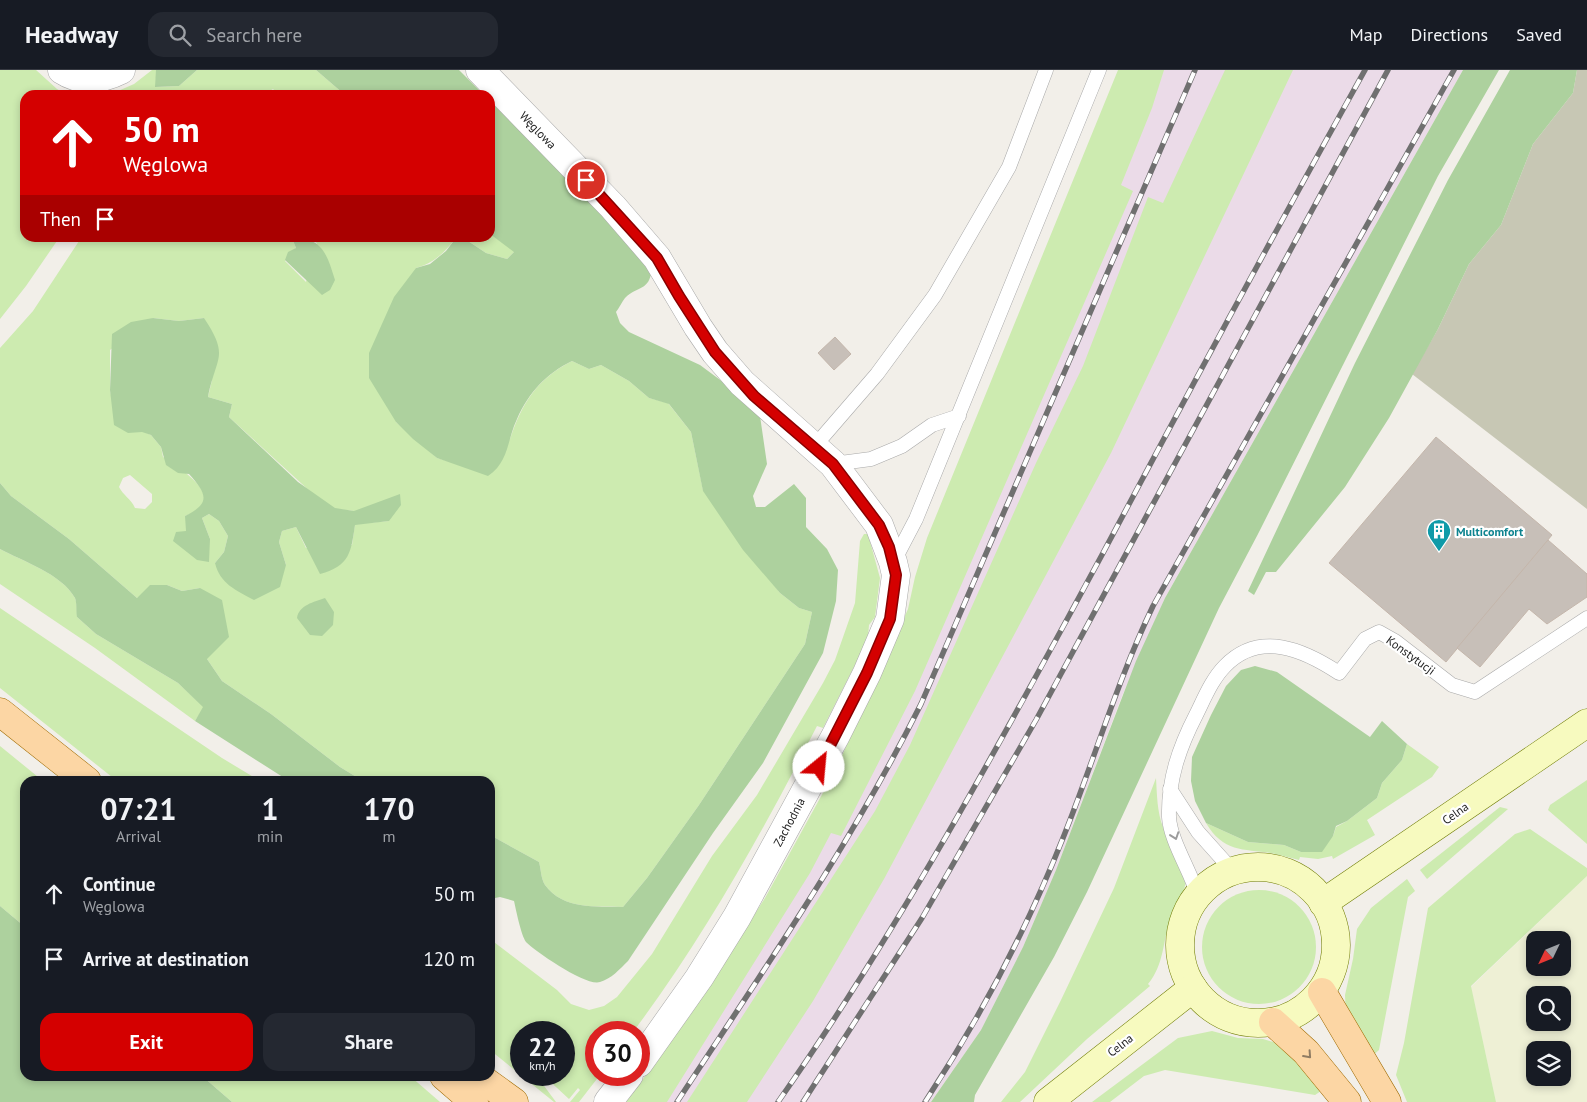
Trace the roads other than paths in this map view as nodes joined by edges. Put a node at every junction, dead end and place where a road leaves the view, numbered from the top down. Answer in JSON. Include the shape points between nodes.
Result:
{"nodes":[{"id":1,"x":62,"y":70,"type":"edge"},
{"id":2,"x":121,"y":70,"type":"edge"},
{"id":3,"x":480,"y":70,"type":"edge"},
{"id":4,"x":1046,"y":70,"type":"edge"},
{"id":5,"x":1098,"y":70,"type":"edge"},
{"id":6,"x":958,"y":416,"type":"junction"},
{"id":7,"x":823,"y":456,"type":"junction"},
{"id":8,"x":894,"y":562,"type":"junction"},
{"id":9,"x":1587,"y":618,"type":"edge"},
{"id":10,"x":0,"y":712,"type":"edge"},
{"id":11,"x":1587,"y":723,"type":"edge"},
{"id":12,"x":81,"y":776,"type":"edge"},
{"id":13,"x":1170,"y":789,"type":"junction"},
{"id":14,"x":1232,"y":870,"type":"junction"},
{"id":15,"x":1198,"y":896,"type":"junction"},
{"id":16,"x":1323,"y":903,"type":"junction"},
{"id":17,"x":1193,"y":988,"type":"junction"},
{"id":18,"x":1322,"y":992,"type":"junction"},
{"id":19,"x":1273,"y":1022,"type":"junction"},
{"id":20,"x":650,"y":1048,"type":"edge"},
{"id":21,"x":450,"y":1081,"type":"edge"},
{"id":22,"x":485,"y":1081,"type":"edge"},
{"id":23,"x":621,"y":1086,"type":"edge"},
{"id":24,"x":474,"y":1102,"type":"edge"},
{"id":25,"x":514,"y":1102,"type":"edge"},
{"id":26,"x":608,"y":1102,"type":"edge"},
{"id":27,"x":1048,"y":1102,"type":"edge"},
{"id":28,"x":1347,"y":1102,"type":"edge"},
{"id":29,"x":1387,"y":1102,"type":"edge"}],
"edges":[{"from":1,"to":2,"type":"street","via":[[93,80]]},
{"from":3,"to":7,"type":"street","name":"Węglowa","via":[[613,207],[657,258],[715,352],[742,383]]},
{"from":4,"to":7,"type":"lane","via":[[1009,167],[935,295]]},
{"from":5,"to":6,"type":"lane"},
{"from":6,"to":7,"type":"lane","via":[[932,425],[902,446],[871,459]]},
{"from":6,"to":8,"type":"lane","via":[[916,519]]},
{"from":7,"to":8,"type":"street","name":"Węglowa","via":[[879,525]]},
{"from":8,"to":20,"type":"street","name":"Zachodnia","via":[[896,575],[890,619],[836,735],[737,917]]},
{"from":9,"to":13,"type":"lane","name":"Konstytucji","via":[[1475,692],[1452,685],[1379,632],[1365,639],[1339,673],[1315,657],[1282,646],[1244,652],[1225,666],[1213,682],[1181,748]]},
{"from":10,"to":12,"type":"main road"},
{"from":11,"to":16,"type":"street","name":"Celna"},
{"from":13,"to":14,"type":"lane","via":[[1198,832]]},
{"from":13,"to":15,"type":"lane","one_way":true,"via":[[1169,819]]},
{"from":14,"to":15,"type":"street","via":[[1211,882]]},
{"from":14,"to":16,"type":"street","via":[[1268,868],[1288,873],[1305,882]]},
{"from":15,"to":17,"type":"street","via":[[1189,908],[1181,931],[1180,951],[1184,970]]},
{"from":16,"to":18,"type":"street","via":[[1336,933],[1336,954]]},
{"from":17,"to":19,"type":"street","via":[[1205,1002],[1228,1017],[1254,1024]]},
{"from":17,"to":27,"type":"street","name":"Celna"},
{"from":18,"to":19,"type":"street","via":[[1300,1012]]},
{"from":18,"to":29,"type":"main road"},
{"from":19,"to":28,"type":"main road","one_way":true,"via":[[1306,1052]]},
{"from":21,"to":24,"type":"main road"},
{"from":22,"to":25,"type":"main road"},
{"from":23,"to":26,"type":"street"}]}
